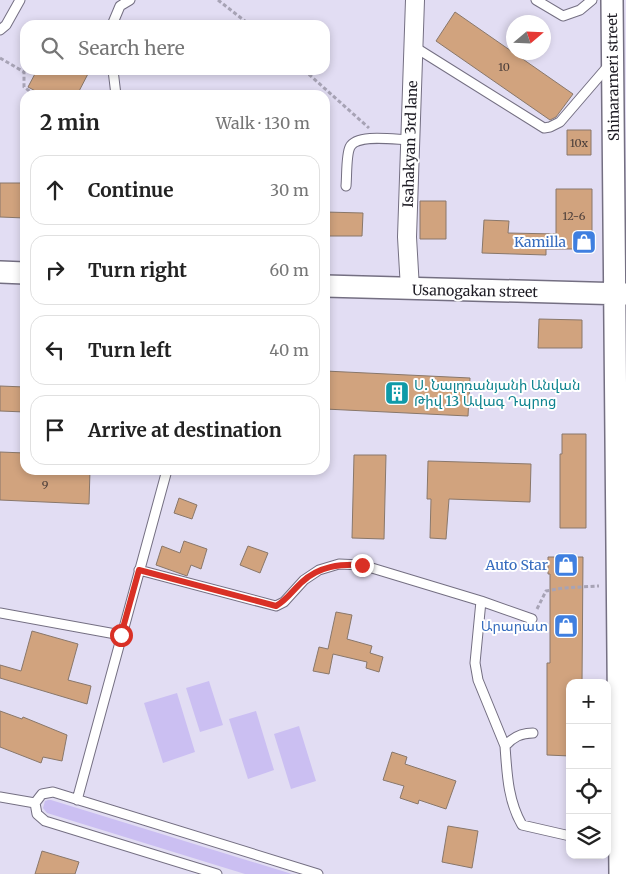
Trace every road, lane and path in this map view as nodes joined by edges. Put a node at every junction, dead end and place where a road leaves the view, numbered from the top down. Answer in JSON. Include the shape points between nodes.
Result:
{"nodes":[{"id":1,"x":20,"y":0,"type":"edge"},
{"id":2,"x":130,"y":0,"type":"edge"},
{"id":3,"x":218,"y":0,"type":"edge"},
{"id":4,"x":414,"y":0,"type":"edge"},
{"id":5,"x":536,"y":0,"type":"edge"},
{"id":6,"x":592,"y":0,"type":"edge"},
{"id":7,"x":612,"y":0,"type":"edge"},
{"id":8,"x":114,"y":20,"type":"edge"},
{"id":9,"x":244,"y":20,"type":"edge"},
{"id":10,"x":0,"y":30,"type":"edge"},
{"id":11,"x":413,"y":46,"type":"junction"},
{"id":12,"x":0,"y":58,"type":"edge"},
{"id":13,"x":619,"y":60,"type":"edge"},
{"id":14,"x":20,"y":70,"type":"edge"},
{"id":15,"x":24,"y":75,"type":"edge"},
{"id":16,"x":114,"y":75,"type":"edge"},
{"id":17,"x":310,"y":75,"type":"edge"},
{"id":18,"x":28,"y":90,"type":"edge"},
{"id":19,"x":115,"y":90,"type":"edge"},
{"id":20,"x":326,"y":90,"type":"edge"},
{"id":21,"x":330,"y":93,"type":"edge"},
{"id":22,"x":381,"y":139,"type":"junction"},
{"id":23,"x":410,"y":140,"type":"junction"},
{"id":24,"x":346,"y":186,"type":"dead end"},
{"id":25,"x":0,"y":272,"type":"edge"},
{"id":26,"x":20,"y":273,"type":"edge"},
{"id":27,"x":330,"y":286,"type":"edge"},
{"id":28,"x":410,"y":289,"type":"junction"},
{"id":29,"x":621,"y":294,"type":"edge"},
{"id":30,"x":621,"y":450,"type":"edge"},
{"id":31,"x":166,"y":475,"type":"edge"},
{"id":32,"x":621,"y":506,"type":"edge"},
{"id":33,"x":139,"y":570,"type":"junction"},
{"id":34,"x":617,"y":585,"type":"junction"},
{"id":35,"x":481,"y":601,"type":"junction"},
{"id":36,"x":0,"y":613,"type":"edge"},
{"id":37,"x":532,"y":619,"type":"joint"},
{"id":38,"x":121,"y":635,"type":"junction"},
{"id":39,"x":622,"y":679,"type":"edge"},
{"id":40,"x":533,"y":733,"type":"dead end"},
{"id":41,"x":505,"y":746,"type":"junction"},
{"id":42,"x":0,"y":797,"type":"edge"},
{"id":43,"x":623,"y":797,"type":"edge"},
{"id":44,"x":77,"y":800,"type":"junction"},
{"id":45,"x":35,"y":803,"type":"junction"},
{"id":46,"x":566,"y":835,"type":"edge"},
{"id":47,"x":614,"y":839,"type":"edge"},
{"id":48,"x":217,"y":874,"type":"edge"},
{"id":49,"x":318,"y":874,"type":"edge"},
{"id":50,"x":620,"y":874,"type":"edge"}],
"edges":[{"from":1,"to":10,"type":"lane"},
{"from":2,"to":8,"type":"lane","via":[[120,6]]},
{"from":3,"to":9,"type":"path"},
{"from":4,"to":11,"type":"street","name":"Isahakyan 3rd lane"},
{"from":5,"to":6,"type":"lane","via":[[563,16],[580,10]]},
{"from":7,"to":13,"type":"street","name":"Shinararneri street"},
{"from":11,"to":13,"type":"lane","via":[[544,128],[560,122]]},
{"from":11,"to":23,"type":"street","name":"Isahakyan 3rd lane"},
{"from":12,"to":14,"type":"path"},
{"from":13,"to":29,"type":"street","name":"Shinararneri street"},
{"from":15,"to":18,"type":"path","via":[[24,87]]},
{"from":16,"to":19,"type":"lane"},
{"from":17,"to":20,"type":"path"},
{"from":21,"to":22,"type":"path"},
{"from":22,"to":23,"type":"lane"},
{"from":22,"to":24,"type":"lane","via":[[354,141],[349,148]]},
{"from":23,"to":28,"type":"street","name":"Isahakyan 3rd lane","via":[[407,237]]},
{"from":25,"to":26,"type":"street"},
{"from":27,"to":28,"type":"street","name":"Usanogakan street"},
{"from":28,"to":29,"type":"street","name":"Usanogakan street"},
{"from":29,"to":30,"type":"street","name":"Shinararneri street"},
{"from":30,"to":32,"type":"street","name":"Shinararneri street"},
{"from":31,"to":33,"type":"lane"},
{"from":32,"to":34,"type":"street","name":"Shinararneri street"},
{"from":33,"to":35,"type":"lane","via":[[276,606],[319,570],[339,564],[362,565]]},
{"from":33,"to":38,"type":"lane"},
{"from":34,"to":37,"type":"path","via":[[546,590]]},
{"from":34,"to":39,"type":"street","name":"Shinararneri street"},
{"from":35,"to":37,"type":"lane"},
{"from":35,"to":41,"type":"lane","via":[[475,664],[478,680]]},
{"from":36,"to":38,"type":"lane"},
{"from":38,"to":44,"type":"lane"},
{"from":39,"to":43,"type":"street","name":"Shinararneri street"},
{"from":40,"to":41,"type":"lane","via":[[516,736]]},
{"from":41,"to":46,"type":"lane","via":[[507,780],[515,812],[522,825]]},
{"from":42,"to":45,"type":"lane"},
{"from":43,"to":47,"type":"street","name":"Shinararneri street"},
{"from":44,"to":45,"type":"lane","via":[[48,792]]},
{"from":44,"to":49,"type":"lane"},
{"from":45,"to":48,"type":"lane","via":[[37,814],[45,821]]},
{"from":47,"to":50,"type":"street","name":"Shinararneri street"}]}
